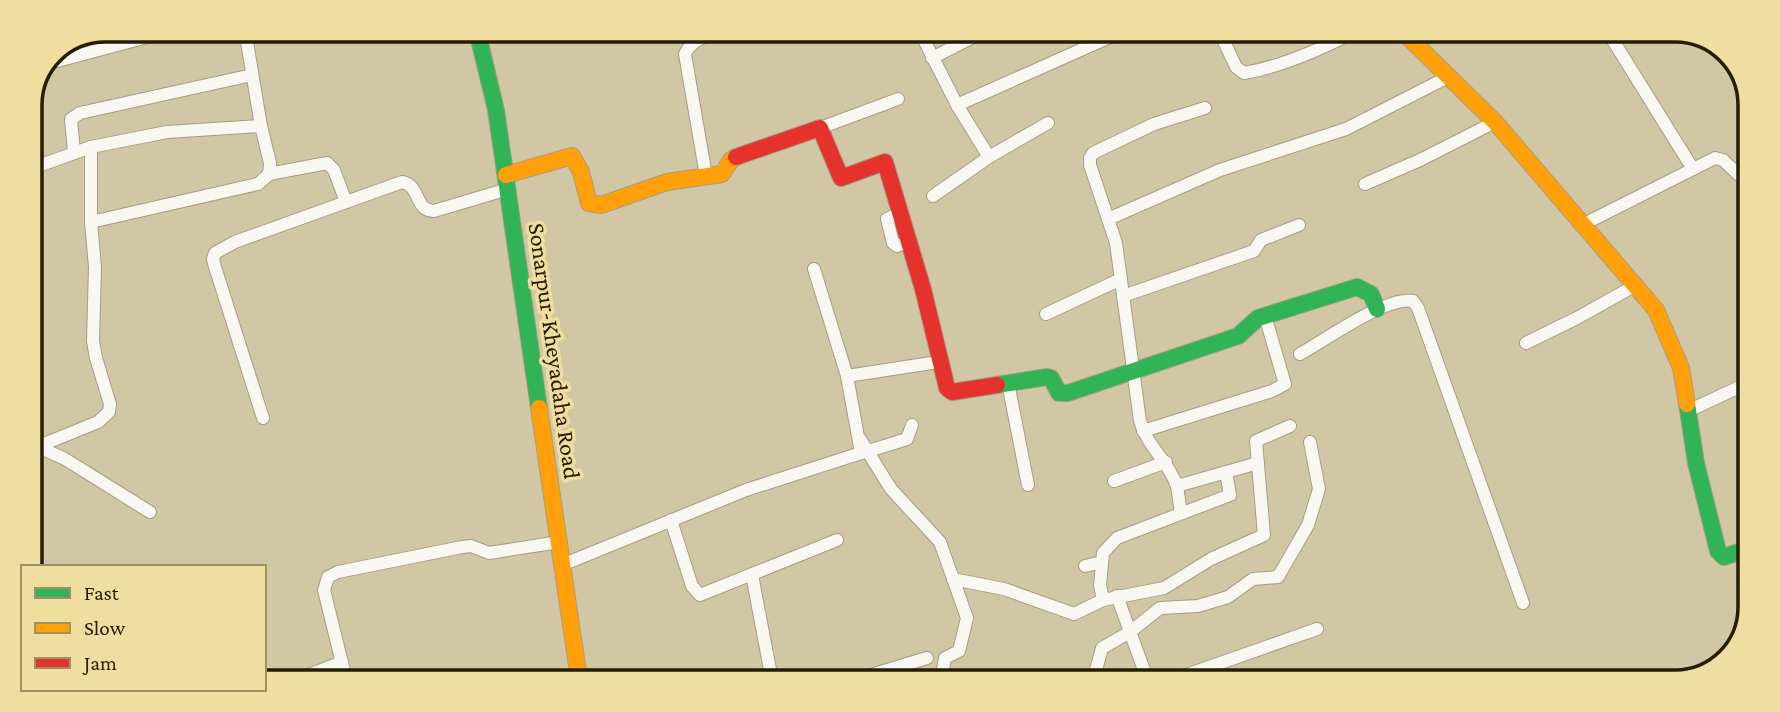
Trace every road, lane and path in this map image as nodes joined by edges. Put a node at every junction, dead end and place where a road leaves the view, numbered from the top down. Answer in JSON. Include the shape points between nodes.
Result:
{"nodes":[{"id":1,"x":128,"y":42,"type":"edge"},
{"id":2,"x":247,"y":42,"type":"edge"},
{"id":3,"x":480,"y":42,"type":"edge"},
{"id":4,"x":695,"y":42,"type":"edge"},
{"id":5,"x":925,"y":42,"type":"edge"},
{"id":6,"x":963,"y":42,"type":"edge"},
{"id":7,"x":1099,"y":42,"type":"edge"},
{"id":8,"x":1224,"y":42,"type":"edge"},
{"id":9,"x":1335,"y":42,"type":"edge"},
{"id":10,"x":1414,"y":42,"type":"edge"},
{"id":11,"x":1614,"y":42,"type":"edge"},
{"id":12,"x":932,"y":58,"type":"junction"},
{"id":13,"x":60,"y":60,"type":"edge"},
{"id":14,"x":251,"y":75,"type":"junction"},
{"id":15,"x":1450,"y":76,"type":"junction"},
{"id":16,"x":898,"y":99,"type":"dead end"},
{"id":17,"x":957,"y":105,"type":"junction"},
{"id":18,"x":1205,"y":108,"type":"dead end"},
{"id":19,"x":1495,"y":122,"type":"junction"},
{"id":20,"x":1048,"y":123,"type":"dead end"},
{"id":21,"x":261,"y":126,"type":"junction"},
{"id":22,"x":821,"y":128,"type":"junction"},
{"id":23,"x":91,"y":147,"type":"junction"},
{"id":24,"x":74,"y":152,"type":"junction"},
{"id":25,"x":989,"y":157,"type":"junction"},
{"id":26,"x":42,"y":164,"type":"edge"},
{"id":27,"x":1693,"y":169,"type":"junction"},
{"id":28,"x":269,"y":174,"type":"junction"},
{"id":29,"x":1738,"y":174,"type":"edge"},
{"id":30,"x":706,"y":176,"type":"junction"},
{"id":31,"x":507,"y":182,"type":"junction"},
{"id":32,"x":1365,"y":184,"type":"dead end"},
{"id":33,"x":933,"y":196,"type":"dead end"},
{"id":34,"x":346,"y":202,"type":"junction"},
{"id":35,"x":1108,"y":219,"type":"junction"},
{"id":36,"x":91,"y":222,"type":"junction"},
{"id":37,"x":1584,"y":224,"type":"junction"},
{"id":38,"x":1299,"y":225,"type":"dead end"},
{"id":39,"x":814,"y":269,"type":"dead end"},
{"id":40,"x":1121,"y":279,"type":"junction"},
{"id":41,"x":1636,"y":285,"type":"junction"},
{"id":42,"x":1123,"y":296,"type":"junction"},
{"id":43,"x":1377,"y":309,"type":"junction"},
{"id":44,"x":1046,"y":314,"type":"dead end"},
{"id":45,"x":1265,"y":316,"type":"junction"},
{"id":46,"x":1526,"y":343,"type":"dead end"},
{"id":47,"x":1300,"y":354,"type":"dead end"},
{"id":48,"x":938,"y":362,"type":"junction"},
{"id":49,"x":1133,"y":371,"type":"junction"},
{"id":50,"x":847,"y":376,"type":"junction"},
{"id":51,"x":1008,"y":383,"type":"junction"},
{"id":52,"x":1738,"y":388,"type":"edge"},
{"id":53,"x":1688,"y":411,"type":"junction"},
{"id":54,"x":263,"y":418,"type":"dead end"},
{"id":55,"x":912,"y":425,"type":"dead end"},
{"id":56,"x":1290,"y":426,"type":"dead end"},
{"id":57,"x":1143,"y":431,"type":"junction"},
{"id":58,"x":42,"y":442,"type":"edge"},
{"id":59,"x":1310,"y":442,"type":"dead end"},
{"id":60,"x":42,"y":448,"type":"edge"},
{"id":61,"x":864,"y":452,"type":"junction"},
{"id":62,"x":1166,"y":462,"type":"junction"},
{"id":63,"x":1258,"y":463,"type":"junction"},
{"id":64,"x":1226,"y":472,"type":"junction"},
{"id":65,"x":1114,"y":481,"type":"dead end"},
{"id":66,"x":1028,"y":485,"type":"dead end"},
{"id":67,"x":1177,"y":486,"type":"junction"},
{"id":68,"x":150,"y":512,"type":"dead end"},
{"id":69,"x":1181,"y":513,"type":"junction"},
{"id":70,"x":671,"y":520,"type":"junction"},
{"id":71,"x":837,"y":540,"type":"dead end"},
{"id":72,"x":559,"y":542,"type":"junction"},
{"id":73,"x":1738,"y":553,"type":"edge"},
{"id":74,"x":1102,"y":562,"type":"junction"},
{"id":75,"x":562,"y":565,"type":"junction"},
{"id":76,"x":1085,"y":566,"type":"dead end"},
{"id":77,"x":752,"y":575,"type":"junction"},
{"id":78,"x":953,"y":579,"type":"junction"},
{"id":79,"x":1117,"y":596,"type":"junction"},
{"id":80,"x":1102,"y":600,"type":"junction"},
{"id":81,"x":1523,"y":603,"type":"dead end"},
{"id":82,"x":1317,"y":629,"type":"dead end"},
{"id":83,"x":1130,"y":632,"type":"junction"},
{"id":84,"x":927,"y":658,"type":"dead end"},
{"id":85,"x":342,"y":662,"type":"junction"},
{"id":86,"x":321,"y":670,"type":"edge"},
{"id":87,"x":344,"y":670,"type":"edge"},
{"id":88,"x":578,"y":670,"type":"edge"},
{"id":89,"x":770,"y":670,"type":"edge"},
{"id":90,"x":887,"y":670,"type":"edge"},
{"id":91,"x":943,"y":670,"type":"edge"},
{"id":92,"x":1096,"y":670,"type":"edge"},
{"id":93,"x":1144,"y":670,"type":"edge"},
{"id":94,"x":1200,"y":670,"type":"edge"}],
"edges":[{"from":1,"to":13,"type":"street"},
{"from":2,"to":14,"type":"street"},
{"from":3,"to":31,"type":"street","name":"Sonarpur-Kheyadaha Road"},
{"from":4,"to":30,"type":"street","via":[[685,54]]},
{"from":5,"to":12,"type":"street"},
{"from":6,"to":12,"type":"street"},
{"from":7,"to":17,"type":"street"},
{"from":8,"to":9,"type":"street","via":[[1236,67],[1244,73]]},
{"from":10,"to":15,"type":"street"},
{"from":11,"to":27,"type":"street"},
{"from":12,"to":17,"type":"street"},
{"from":14,"to":21,"type":"street"},
{"from":14,"to":24,"type":"street","via":[[80,113],[71,119]]},
{"from":15,"to":19,"type":"street"},
{"from":15,"to":35,"type":"street","via":[[1346,129],[1220,170]]},
{"from":16,"to":22,"type":"street"},
{"from":17,"to":25,"type":"street"},
{"from":18,"to":35,"type":"street","via":[[1153,124],[1093,153],[1090,165]]},
{"from":19,"to":32,"type":"street"},
{"from":19,"to":37,"type":"street"},
{"from":20,"to":25,"type":"street"},
{"from":21,"to":23,"type":"street","via":[[167,132]]},
{"from":21,"to":28,"type":"street"},
{"from":22,"to":30,"type":"street","via":[[745,152],[731,160],[726,171]]},
{"from":22,"to":48,"type":"street","via":[[841,178],[885,162],[923,289]]},
{"from":23,"to":24,"type":"street"},
{"from":23,"to":36,"type":"street"},
{"from":24,"to":26,"type":"street"},
{"from":25,"to":33,"type":"street"},
{"from":27,"to":29,"type":"street","via":[[1714,158]]},
{"from":27,"to":37,"type":"street"},
{"from":28,"to":34,"type":"street","via":[[327,163]]},
{"from":28,"to":36,"type":"street","via":[[258,184]]},
{"from":30,"to":31,"type":"street","via":[[667,182],[601,205],[589,203],[579,165],[572,156]]},
{"from":31,"to":34,"type":"street","via":[[434,211],[421,207],[413,187],[402,182]]},
{"from":31,"to":72,"type":"street","name":"Sonarpur-Kheyadaha Road"},
{"from":34,"to":54,"type":"street","via":[[215,253],[215,267]]},
{"from":35,"to":40,"type":"street"},
{"from":36,"to":58,"type":"street","via":[[93,341],[109,412],[98,422]]},
{"from":37,"to":41,"type":"street"},
{"from":38,"to":42,"type":"street","via":[[1261,240],[1254,251]]},
{"from":39,"to":50,"type":"street"},
{"from":40,"to":42,"type":"street"},
{"from":40,"to":44,"type":"street"},
{"from":41,"to":46,"type":"street"},
{"from":41,"to":53,"type":"street","via":[[1656,310],[1676,354]]},
{"from":42,"to":49,"type":"street"},
{"from":43,"to":45,"type":"street","via":[[1371,292],[1357,287]]},
{"from":43,"to":47,"type":"street"},
{"from":43,"to":81,"type":"street","via":[[1406,300],[1418,308]]},
{"from":45,"to":49,"type":"street","via":[[1238,336]]},
{"from":45,"to":57,"type":"street","via":[[1285,384]]},
{"from":48,"to":50,"type":"street"},
{"from":48,"to":51,"type":"street","via":[[952,392]]},
{"from":49,"to":51,"type":"street","via":[[1063,394],[1047,377]]},
{"from":49,"to":57,"type":"street"},
{"from":50,"to":61,"type":"street"},
{"from":51,"to":66,"type":"street"},
{"from":52,"to":53,"type":"street"},
{"from":53,"to":73,"type":"street","via":[[1718,551],[1724,557]]},
{"from":55,"to":61,"type":"street","via":[[907,439]]},
{"from":56,"to":63,"type":"street","via":[[1256,441]]},
{"from":57,"to":62,"type":"street"},
{"from":59,"to":83,"type":"street","via":[[1319,489],[1308,525],[1278,577],[1252,579],[1228,597],[1198,606],[1160,608]]},
{"from":60,"to":68,"type":"street"},
{"from":61,"to":70,"type":"street","via":[[767,482]]},
{"from":61,"to":78,"type":"street","via":[[940,542]]},
{"from":62,"to":65,"type":"street"},
{"from":62,"to":67,"type":"street"},
{"from":63,"to":64,"type":"street"},
{"from":63,"to":79,"type":"street","via":[[1264,535],[1211,559],[1164,588]]},
{"from":64,"to":67,"type":"street"},
{"from":64,"to":69,"type":"street","via":[[1230,495]]},
{"from":67,"to":69,"type":"street"},
{"from":69,"to":74,"type":"street","via":[[1117,538],[1103,553]]},
{"from":70,"to":75,"type":"street"},
{"from":70,"to":77,"type":"street","via":[[692,586],[700,595]]},
{"from":71,"to":77,"type":"street"},
{"from":72,"to":75,"type":"street","name":"Sonarpur-Kheyadaha Road"},
{"from":72,"to":85,"type":"street","via":[[489,553],[462,547],[328,577],[324,590]]},
{"from":74,"to":76,"type":"street"},
{"from":74,"to":80,"type":"street"},
{"from":75,"to":88,"type":"street","name":"Sonarpur-Kheyadaha Road"},
{"from":77,"to":89,"type":"street"},
{"from":78,"to":80,"type":"street","via":[[1004,589],[1074,614]]},
{"from":78,"to":91,"type":"street","via":[[967,618],[959,651],[945,658]]},
{"from":79,"to":80,"type":"street"},
{"from":79,"to":83,"type":"street"},
{"from":82,"to":94,"type":"street"},
{"from":83,"to":92,"type":"street","via":[[1102,648]]},
{"from":83,"to":93,"type":"street"},
{"from":84,"to":90,"type":"street"},
{"from":85,"to":86,"type":"street"},
{"from":85,"to":87,"type":"street"}]}
